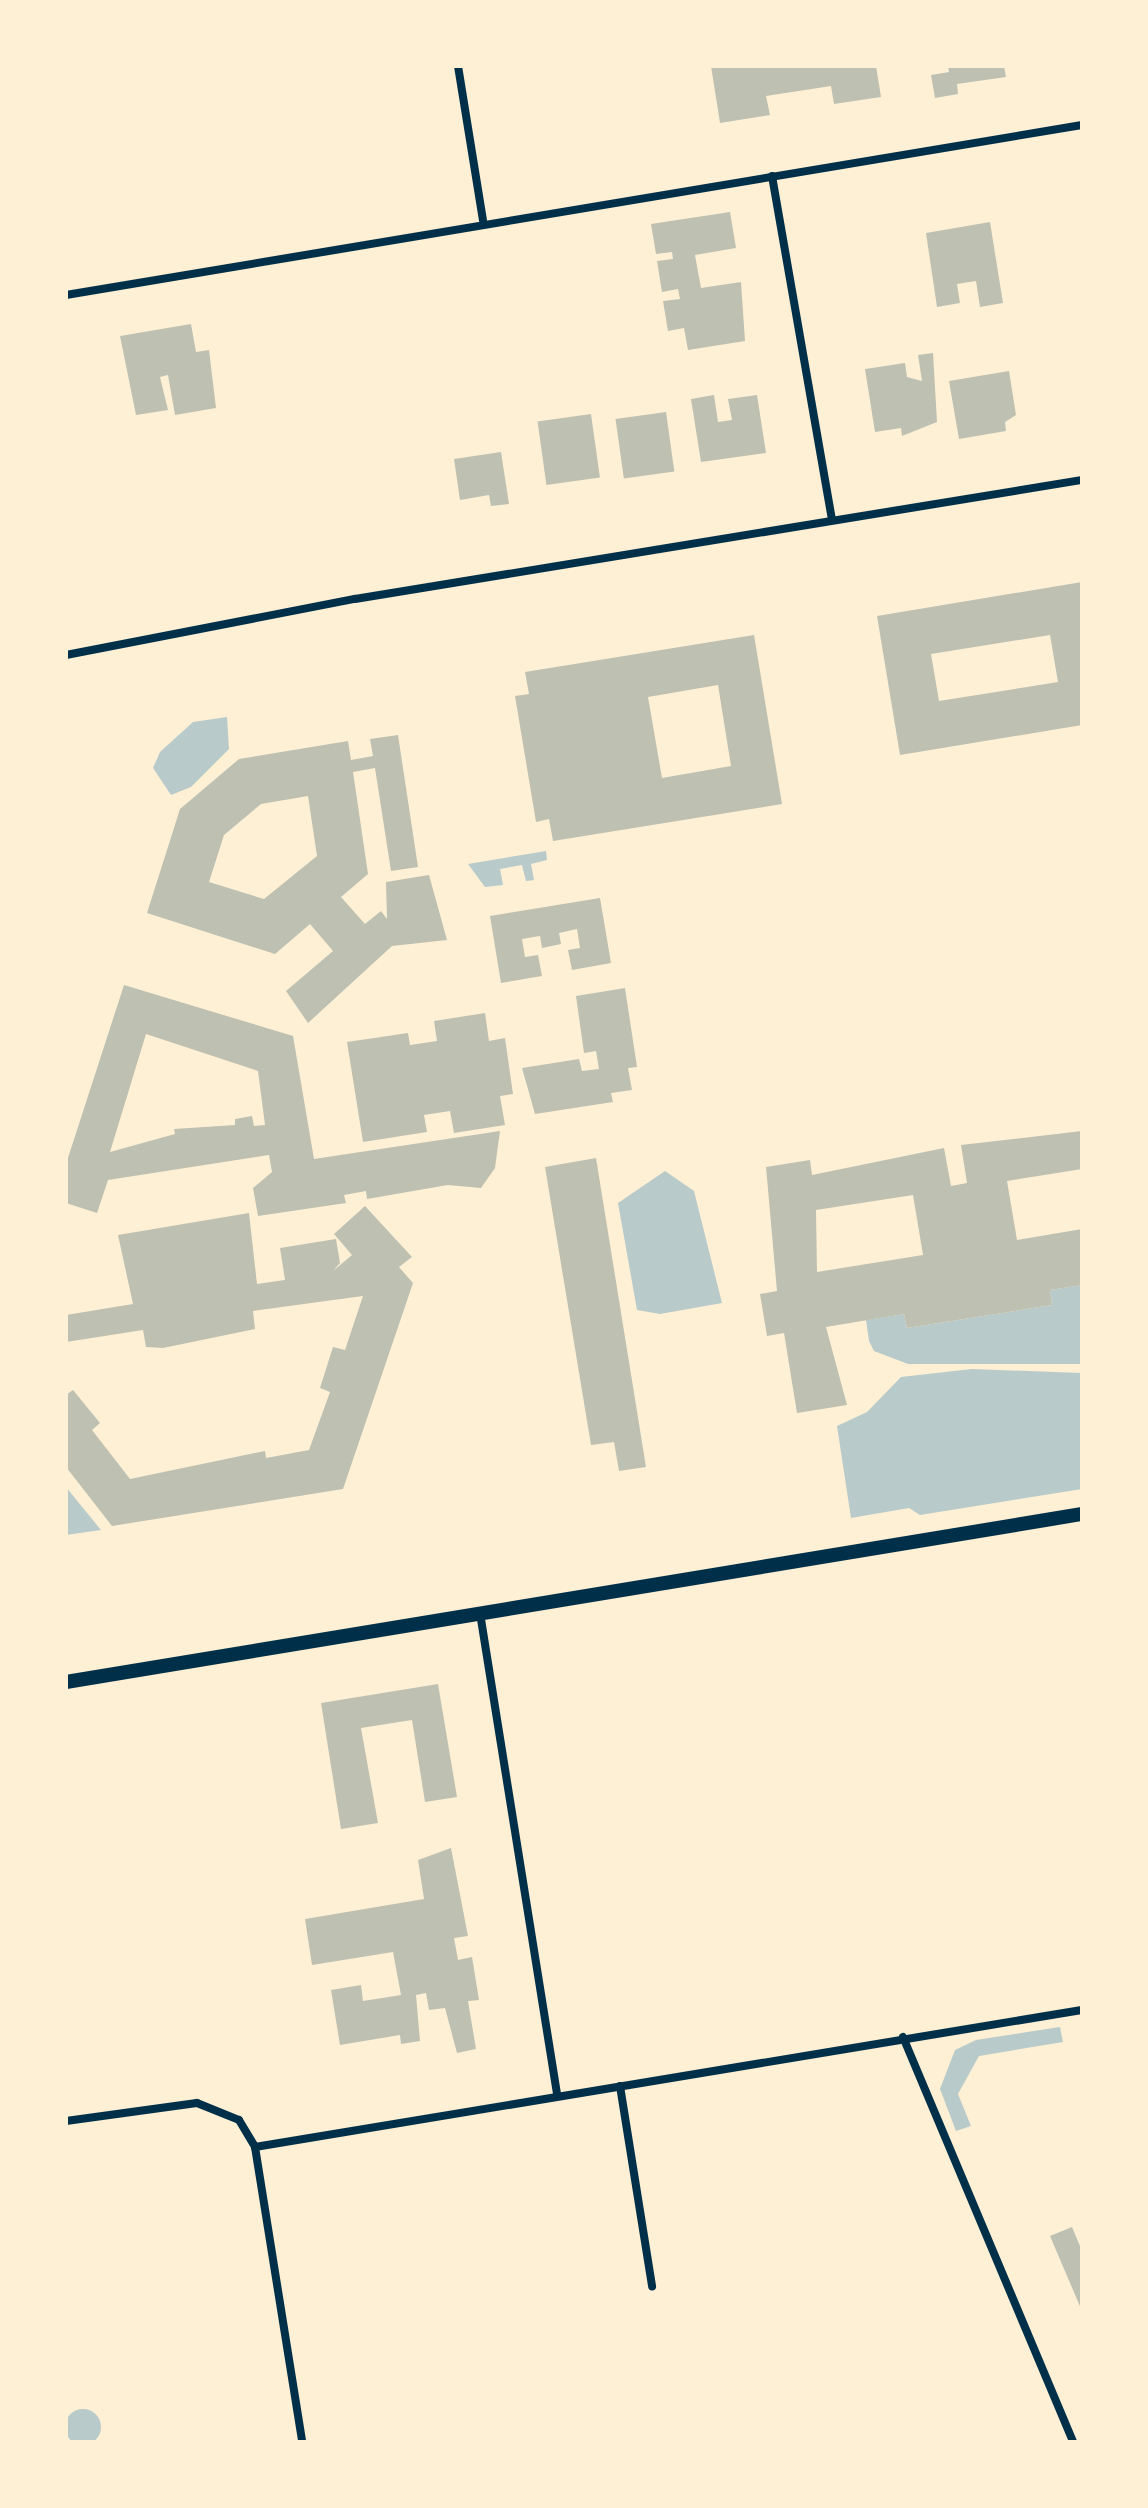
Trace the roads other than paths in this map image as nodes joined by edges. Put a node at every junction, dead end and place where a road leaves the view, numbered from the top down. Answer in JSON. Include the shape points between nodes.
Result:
{"nodes":[{"id":1,"x":458,"y":66,"type":"edge"},
{"id":2,"x":1082,"y":125,"type":"edge"},
{"id":3,"x":772,"y":176,"type":"junction"},
{"id":4,"x":483,"y":220,"type":"junction"},
{"id":5,"x":66,"y":295,"type":"edge"},
{"id":6,"x":1082,"y":480,"type":"edge"},
{"id":7,"x":832,"y":519,"type":"junction"},
{"id":8,"x":66,"y":655,"type":"edge"},
{"id":9,"x":1082,"y":1514,"type":"edge"},
{"id":10,"x":480,"y":1613,"type":"junction"},
{"id":11,"x":66,"y":1682,"type":"edge"},
{"id":12,"x":1082,"y":2010,"type":"edge"},
{"id":13,"x":903,"y":2037,"type":"junction"},
{"id":14,"x":620,"y":2086,"type":"junction"},
{"id":15,"x":557,"y":2096,"type":"junction"},
{"id":16,"x":66,"y":2121,"type":"edge"},
{"id":17,"x":255,"y":2147,"type":"junction"},
{"id":18,"x":652,"y":2286,"type":"dead end"},
{"id":19,"x":302,"y":2442,"type":"edge"},
{"id":20,"x":1073,"y":2442,"type":"edge"}],
"edges":[{"from":1,"to":4,"type":"street"},
{"from":2,"to":3,"type":"street"},
{"from":3,"to":4,"type":"street"},
{"from":3,"to":7,"type":"street"},
{"from":4,"to":5,"type":"street"},
{"from":6,"to":7,"type":"street"},
{"from":7,"to":8,"type":"street"},
{"from":9,"to":10,"type":"street"},
{"from":10,"to":11,"type":"street"},
{"from":10,"to":15,"type":"street"},
{"from":12,"to":13,"type":"street"},
{"from":13,"to":14,"type":"street"},
{"from":13,"to":20,"type":"street"},
{"from":14,"to":15,"type":"street"},
{"from":14,"to":18,"type":"street"},
{"from":15,"to":17,"type":"street"},
{"from":16,"to":17,"type":"street","via":[[197,2103],[239,2120]]},
{"from":17,"to":19,"type":"street"}]}
